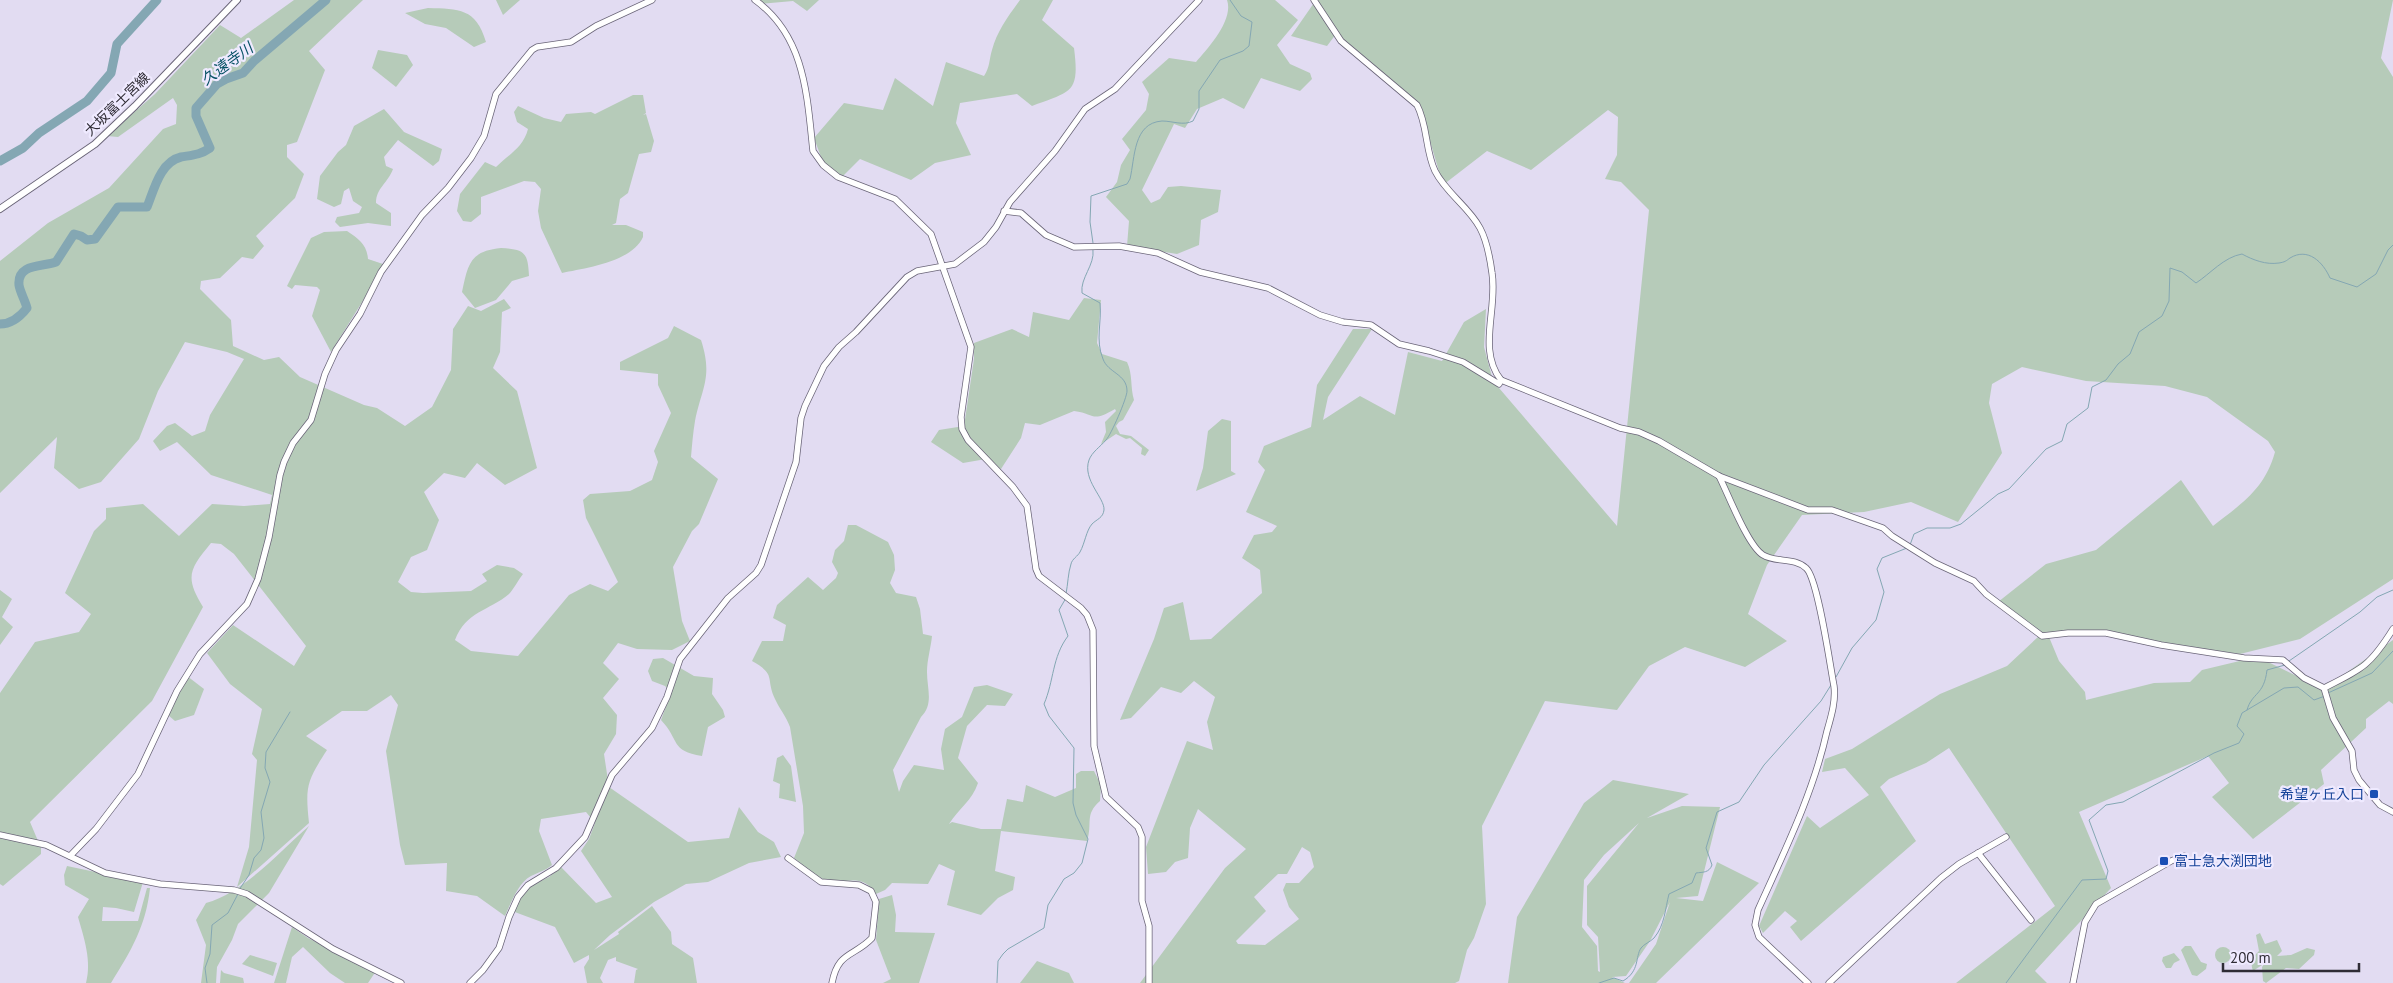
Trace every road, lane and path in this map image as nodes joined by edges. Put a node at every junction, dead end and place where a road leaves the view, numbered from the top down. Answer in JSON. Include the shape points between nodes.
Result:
{"nodes":[{"id":1,"x":237,"y":0,"type":"edge"},
{"id":2,"x":652,"y":0,"type":"edge"},
{"id":3,"x":755,"y":0,"type":"edge"},
{"id":4,"x":1199,"y":0,"type":"edge"},
{"id":5,"x":1314,"y":0,"type":"edge"},
{"id":6,"x":0,"y":209,"type":"edge"},
{"id":7,"x":1004,"y":211,"type":"junction"},
{"id":8,"x":942,"y":267,"type":"junction"},
{"id":9,"x":1501,"y":380,"type":"junction"},
{"id":10,"x":1719,"y":476,"type":"junction"},
{"id":11,"x":2393,"y":629,"type":"edge"},
{"id":12,"x":2324,"y":688,"type":"junction"},
{"id":13,"x":2393,"y":812,"type":"edge"},
{"id":14,"x":0,"y":835,"type":"edge"},
{"id":15,"x":2006,"y":837,"type":"dead end"},
{"id":16,"x":1978,"y":852,"type":"junction"},
{"id":17,"x":70,"y":856,"type":"junction"},
{"id":18,"x":2184,"y":856,"type":"dead end"},
{"id":19,"x":788,"y":858,"type":"dead end"},
{"id":20,"x":2031,"y":920,"type":"dead end"},
{"id":21,"x":401,"y":983,"type":"edge"},
{"id":22,"x":470,"y":983,"type":"edge"},
{"id":23,"x":832,"y":983,"type":"edge"},
{"id":24,"x":1148,"y":983,"type":"edge"},
{"id":25,"x":1808,"y":983,"type":"edge"},
{"id":26,"x":1828,"y":983,"type":"edge"},
{"id":27,"x":2072,"y":983,"type":"edge"}],
"edges":[{"from":1,"to":6,"type":"main road","name":"大坂富士宮線","via":[[95,144]]},
{"from":2,"to":17,"type":"street","via":[[596,26],[572,42],[532,50],[496,94],[484,136],[471,158],[422,215],[381,272],[360,314],[336,350],[311,420],[293,443],[283,466],[269,537],[256,585],[247,604],[200,654],[177,691],[138,774],[96,829]]},
{"from":3,"to":8,"type":"street","via":[[784,29],[800,60],[813,152],[817,158],[838,178],[886,194],[903,205],[931,234]]},
{"from":4,"to":7,"type":"street","via":[[1116,89],[1085,108],[1056,151]]},
{"from":5,"to":9,"type":"street","via":[[1341,41],[1417,105],[1424,120],[1430,160],[1435,171],[1481,230],[1495,292],[1490,358],[1493,370]]},
{"from":7,"to":8,"type":"street","via":[[984,242],[962,260]]},
{"from":7,"to":9,"type":"street","via":[[1021,213],[1054,240],[1074,247],[1119,246],[1158,253],[1200,272],[1268,288],[1320,315],[1342,322],[1371,325],[1399,344],[1463,362],[1499,384]]},
{"from":8,"to":22,"type":"street","via":[[918,271],[908,277],[824,366],[804,406],[796,462],[761,565],[725,602],[680,659],[667,698],[652,728],[612,775],[585,837],[556,868],[528,885],[518,897],[499,948]]},
{"from":8,"to":24,"type":"street","via":[[970,347],[962,429],[968,440],[1028,506],[1039,576],[1070,598],[1087,615],[1093,630],[1094,746],[1102,790],[1111,804],[1138,827],[1142,837],[1142,901],[1149,926]]},
{"from":9,"to":10,"type":"street","via":[[1611,425],[1658,440]]},
{"from":10,"to":12,"type":"street","via":[[1808,510],[1832,510],[1883,528],[1935,563],[1974,581],[1986,594],[2042,636],[2106,633],[2244,658],[2282,660],[2304,678]]},
{"from":10,"to":25,"type":"street","via":[[1752,545],[1762,555],[1800,564],[1811,574],[1834,686],[1821,761],[1758,910],[1755,925],[1759,937]]},
{"from":11,"to":12,"type":"street","via":[[2369,663]]},
{"from":12,"to":13,"type":"street","via":[[2333,718],[2352,752],[2359,780],[2380,805]]},
{"from":14,"to":17,"type":"street","via":[[46,846]]},
{"from":15,"to":16,"type":"street"},
{"from":16,"to":20,"type":"street"},
{"from":16,"to":26,"type":"street","via":[[1934,884]]},
{"from":17,"to":21,"type":"street","via":[[105,873],[160,884],[247,894],[333,948]]},
{"from":18,"to":27,"type":"street","via":[[2096,904],[2085,922]]},
{"from":19,"to":23,"type":"street","via":[[821,882],[859,885],[871,892],[874,898],[872,938],[840,961]]}]}
